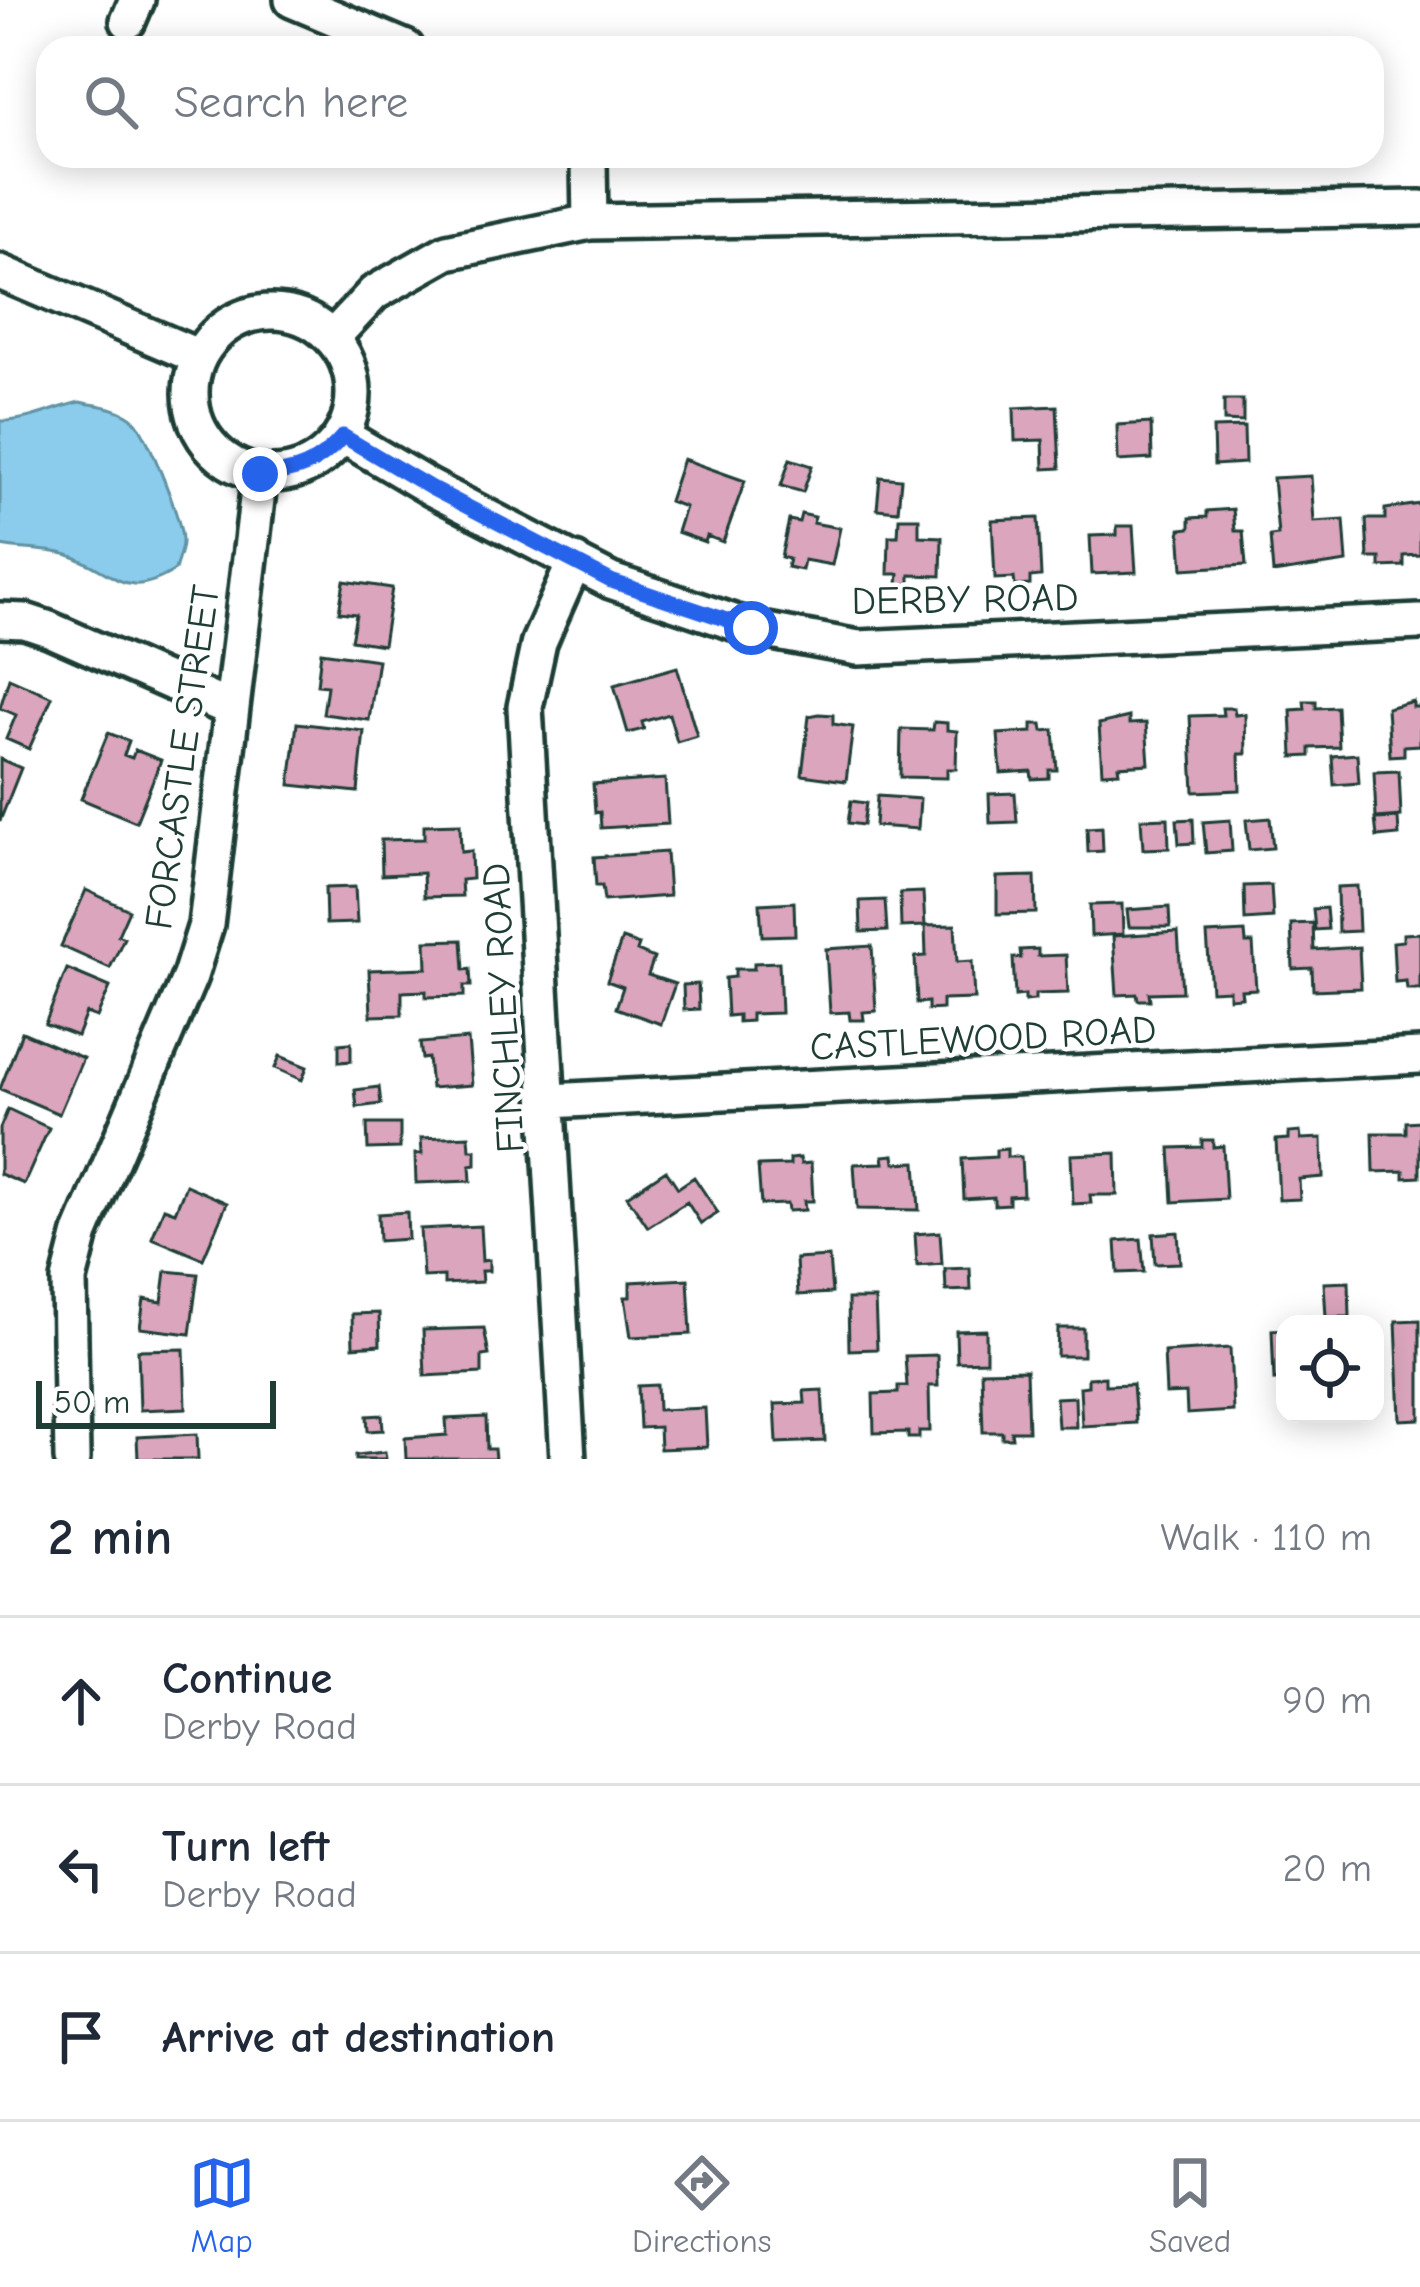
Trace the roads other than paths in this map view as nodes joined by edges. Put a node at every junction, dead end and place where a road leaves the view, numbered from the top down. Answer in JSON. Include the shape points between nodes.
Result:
{"nodes":[{"id":1,"x":292,"y":0,"type":"edge"},
{"id":2,"x":378,"y":36,"type":"edge"},
{"id":3,"x":590,"y":168,"type":"edge"},
{"id":4,"x":1420,"y":208,"type":"edge"},
{"id":5,"x":590,"y":222,"type":"junction"},
{"id":6,"x":0,"y":272,"type":"edge"},
{"id":7,"x":333,"y":337,"type":"junction"},
{"id":8,"x":199,"y":357,"type":"junction"},
{"id":9,"x":343,"y":436,"type":"junction"},
{"id":10,"x":260,"y":474,"type":"junction"},
{"id":11,"x":575,"y":561,"type":"junction"},
{"id":12,"x":0,"y":620,"type":"edge"},
{"id":13,"x":1420,"y":622,"type":"edge"},
{"id":14,"x":231,"y":709,"type":"junction"},
{"id":15,"x":1420,"y":1056,"type":"edge"},
{"id":16,"x":550,"y":1102,"type":"junction"},
{"id":17,"x":72,"y":1459,"type":"edge"},
{"id":18,"x":568,"y":1459,"type":"edge"}],
"edges":[{"from":1,"to":2,"type":"street"},
{"from":3,"to":5,"type":"street"},
{"from":4,"to":5,"type":"street"},
{"from":5,"to":7,"type":"street","via":[[448,252],[374,293]]},
{"from":6,"to":8,"type":"street"},
{"from":7,"to":8,"type":"street","via":[[287,312],[261,312],[214,335]]},
{"from":7,"to":9,"type":"street","via":[[354,385]]},
{"from":8,"to":10,"type":"street","via":[[191,381],[199,431],[214,452]]},
{"from":9,"to":10,"type":"street","via":[[307,467]]},
{"from":9,"to":11,"type":"street","name":"DERBY ROAD"},
{"from":10,"to":14,"type":"street","name":"FORCASTLE STREET"},
{"from":11,"to":13,"type":"street","name":"DERBY ROAD","via":[[751,628],[857,648]]},
{"from":11,"to":16,"type":"street","name":"FINCHLEY ROAD","via":[[539,642],[525,707]]},
{"from":12,"to":14,"type":"street","via":[[49,629]]},
{"from":14,"to":17,"type":"street","name":"FORCASTLE STREET","via":[[206,925],[69,1280]]},
{"from":15,"to":16,"type":"street","name":"CASTLEWOOD ROAD"},
{"from":16,"to":18,"type":"street","name":"FINCHLEY ROAD"}]}
